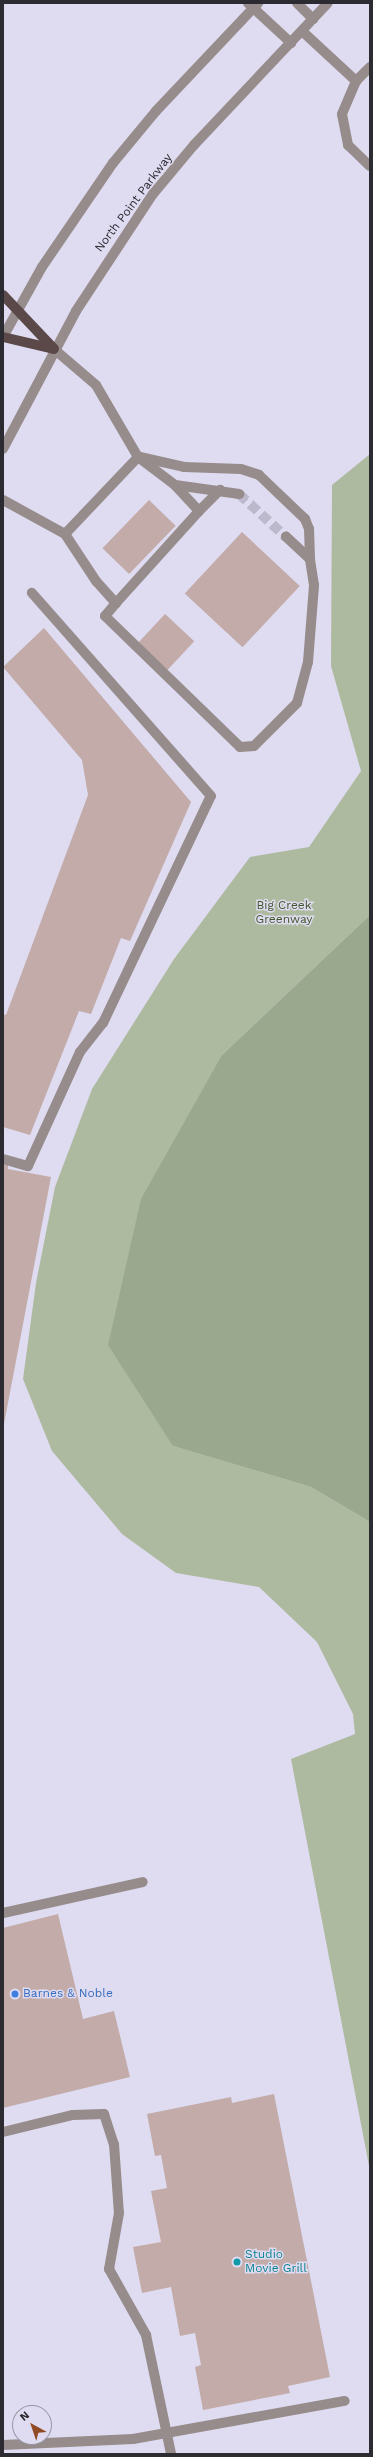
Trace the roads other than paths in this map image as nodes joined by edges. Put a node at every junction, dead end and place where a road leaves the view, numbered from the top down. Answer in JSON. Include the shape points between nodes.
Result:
{"nodes":[{"id":1,"x":297,"y":3,"type":"edge"},
{"id":2,"x":328,"y":3,"type":"edge"},
{"id":3,"x":254,"y":5,"type":"edge"},
{"id":4,"x":313,"y":19,"type":"junction"},
{"id":5,"x":302,"y":31,"type":"junction"},
{"id":6,"x":291,"y":43,"type":"junction"},
{"id":7,"x":370,"y":67,"type":"edge"},
{"id":8,"x":356,"y":81,"type":"junction"},
{"id":9,"x":370,"y":166,"type":"edge"},
{"id":10,"x":3,"y":295,"type":"edge"},
{"id":11,"x":18,"y":308,"type":"junction"},
{"id":12,"x":3,"y":337,"type":"edge"},
{"id":13,"x":54,"y":349,"type":"junction"},
{"id":14,"x":3,"y":449,"type":"edge"},
{"id":15,"x":138,"y":457,"type":"junction"},
{"id":16,"x":175,"y":485,"type":"junction"},
{"id":17,"x":220,"y":490,"type":"junction"},
{"id":18,"x":239,"y":494,"type":"tunnel mouth"},
{"id":19,"x":3,"y":500,"type":"edge"},
{"id":20,"x":199,"y":511,"type":"junction"},
{"id":21,"x":65,"y":534,"type":"junction"},
{"id":22,"x":286,"y":537,"type":"tunnel mouth"},
{"id":23,"x":310,"y":559,"type":"junction"},
{"id":24,"x":32,"y":593,"type":"dead end"},
{"id":25,"x":116,"y":603,"type":"junction"},
{"id":26,"x":3,"y":1158,"type":"edge"},
{"id":27,"x":143,"y":1882,"type":"dead end"},
{"id":28,"x":3,"y":1913,"type":"edge"},
{"id":29,"x":3,"y":2132,"type":"edge"},
{"id":30,"x":345,"y":2401,"type":"dead end"},
{"id":31,"x":166,"y":2432,"type":"junction"},
{"id":32,"x":3,"y":2445,"type":"edge"},
{"id":33,"x":171,"y":2454,"type":"edge"}],
"edges":[{"from":1,"to":4,"type":"street"},
{"from":2,"to":4,"type":"street","name":"North Point Parkway"},
{"from":3,"to":6,"type":"street"},
{"from":3,"to":11,"type":"street","via":[[156,111],[113,163],[72,221]]},
{"from":4,"to":5,"type":"street","name":"North Point Parkway"},
{"from":5,"to":6,"type":"street","name":"North Point Parkway"},
{"from":5,"to":8,"type":"street"},
{"from":6,"to":13,"type":"street","name":"North Point Parkway","via":[[153,194],[114,249]]},
{"from":7,"to":8,"type":"street"},
{"from":8,"to":9,"type":"street","via":[[342,114],[348,145]]},
{"from":10,"to":11,"type":"main road"},
{"from":11,"to":12,"type":"street"},
{"from":11,"to":13,"type":"main road"},
{"from":12,"to":13,"type":"main road"},
{"from":13,"to":14,"type":"street","name":"North Point Parkway"},
{"from":13,"to":15,"type":"street","via":[[96,384]]},
{"from":15,"to":16,"type":"street"},
{"from":15,"to":21,"type":"street"},
{"from":15,"to":23,"type":"street","via":[[184,467],[241,469],[260,475],[305,519],[309,529]]},
{"from":16,"to":17,"type":"street"},
{"from":16,"to":20,"type":"street"},
{"from":17,"to":18,"type":"street"},
{"from":17,"to":20,"type":"street"},
{"from":19,"to":21,"type":"street"},
{"from":20,"to":25,"type":"street"},
{"from":21,"to":25,"type":"street","via":[[96,581]]},
{"from":22,"to":23,"type":"street"},
{"from":23,"to":25,"type":"street","via":[[314,585],[308,662],[297,703],[254,746],[240,747],[105,616]]},
{"from":24,"to":26,"type":"street","via":[[211,796],[104,1023],[80,1052],[28,1166]]},
{"from":27,"to":28,"type":"street"},
{"from":29,"to":31,"type":"street","via":[[73,2115],[104,2114],[114,2144],[119,2213],[109,2269],[146,2336]]},
{"from":30,"to":31,"type":"street"},
{"from":31,"to":32,"type":"street","via":[[101,2442],[41,2441]]},
{"from":31,"to":33,"type":"street"}]}
